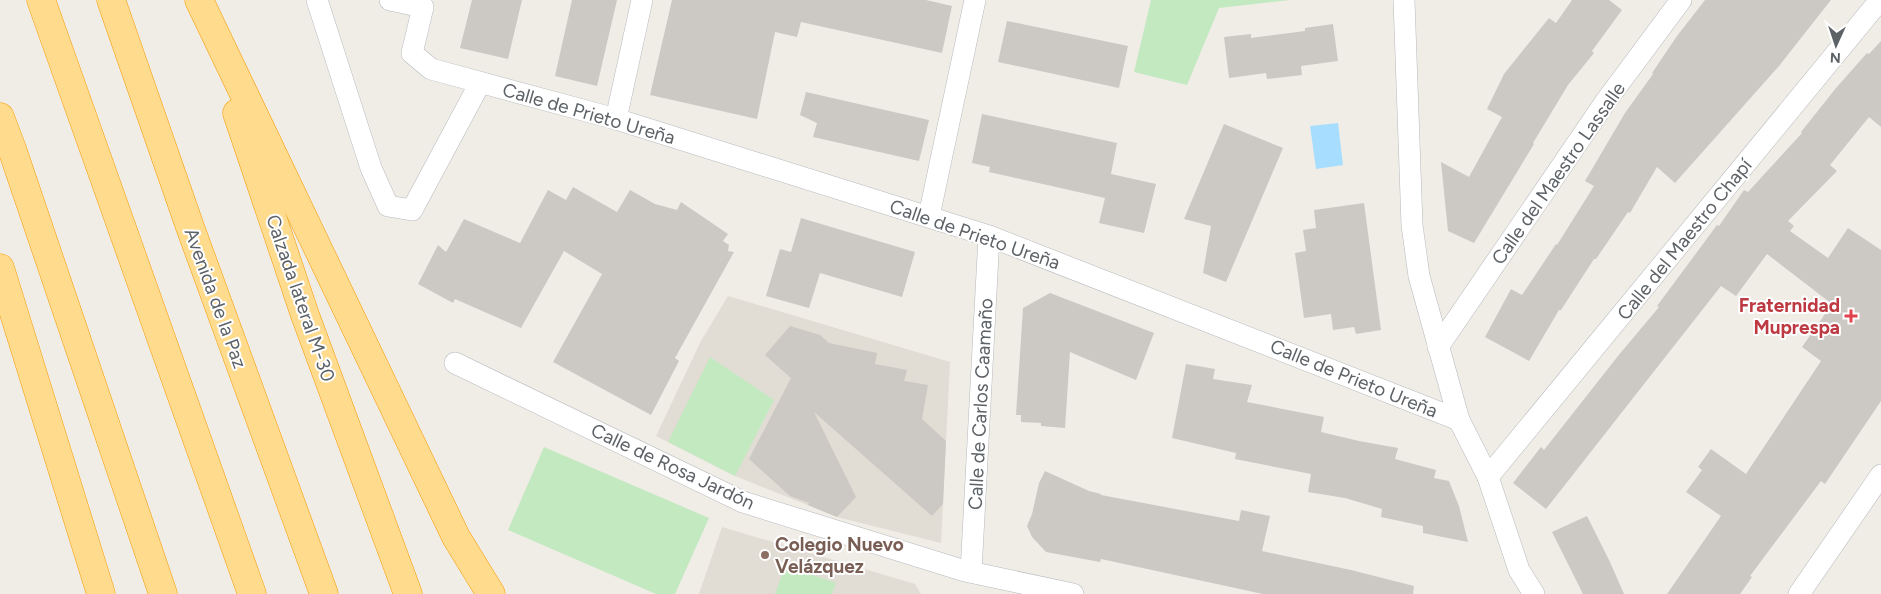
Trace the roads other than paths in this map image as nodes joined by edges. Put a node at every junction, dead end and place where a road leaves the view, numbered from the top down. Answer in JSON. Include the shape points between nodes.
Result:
{"nodes":[{"id":1,"x":41,"y":0,"type":"edge"},
{"id":2,"x":111,"y":0,"type":"edge"},
{"id":3,"x":199,"y":0,"type":"edge"},
{"id":4,"x":317,"y":0,"type":"edge"},
{"id":5,"x":390,"y":0,"type":"edge"},
{"id":6,"x":642,"y":0,"type":"edge"},
{"id":7,"x":975,"y":0,"type":"edge"},
{"id":8,"x":1404,"y":0,"type":"edge"},
{"id":9,"x":1681,"y":0,"type":"edge"},
{"id":10,"x":1880,"y":0,"type":"edge"},
{"id":11,"x":424,"y":4,"type":"edge"},
{"id":12,"x":480,"y":83,"type":"junction"},
{"id":13,"x":0,"y":117,"type":"edge"},
{"id":14,"x":616,"y":119,"type":"junction"},
{"id":15,"x":929,"y":216,"type":"junction"},
{"id":16,"x":989,"y":236,"type":"junction"},
{"id":17,"x":0,"y":268,"type":"edge"},
{"id":18,"x":1438,"y":347,"type":"junction"},
{"id":19,"x":455,"y":363,"type":"dead end"},
{"id":20,"x":1459,"y":420,"type":"junction"},
{"id":21,"x":1881,"y":475,"type":"edge"},
{"id":22,"x":1488,"y":477,"type":"junction"},
{"id":23,"x":970,"y":572,"type":"junction"},
{"id":24,"x":101,"y":594,"type":"edge"},
{"id":25,"x":163,"y":594,"type":"edge"},
{"id":26,"x":252,"y":594,"type":"edge"},
{"id":27,"x":324,"y":594,"type":"edge"},
{"id":28,"x":408,"y":594,"type":"edge"},
{"id":29,"x":491,"y":594,"type":"edge"},
{"id":30,"x":1073,"y":594,"type":"edge"},
{"id":31,"x":1534,"y":594,"type":"edge"},
{"id":32,"x":1799,"y":594,"type":"edge"}],
"edges":[{"from":1,"to":26,"type":"highway"},
{"from":2,"to":27,"type":"highway","name":"Avenida de la Paz"},
{"from":3,"to":28,"type":"highway","name":"Calzada lateral M-30","via":[[305,315]]},
{"from":3,"to":29,"type":"highway","via":[[456,536]]},
{"from":4,"to":12,"type":"street","name":"Calle de Prieto Ureña","via":[[371,168],[388,206],[412,210]]},
{"from":5,"to":11,"type":"street","name":"Calle de Prieto Ureña"},
{"from":6,"to":14,"type":"street"},
{"from":7,"to":15,"type":"street"},
{"from":8,"to":18,"type":"street","via":[[1412,226],[1419,276]]},
{"from":9,"to":18,"type":"street","name":"Calle del Maestro Lassalle","via":[[1606,101]]},
{"from":10,"to":22,"type":"street","name":"Calle del Maestro Chapí"},
{"from":11,"to":12,"type":"street","name":"Calle de Prieto Ureña","via":[[412,53],[431,69]]},
{"from":12,"to":14,"type":"street","name":"Calle de Prieto Ureña"},
{"from":13,"to":25,"type":"highway"},
{"from":14,"to":15,"type":"street","name":"Calle de Prieto Ureña"},
{"from":15,"to":16,"type":"street","name":"Calle de Prieto Ureña"},
{"from":16,"to":20,"type":"street","name":"Calle de Prieto Ureña"},
{"from":16,"to":23,"type":"street","name":"Calle de Carlos Caamaño"},
{"from":17,"to":24,"type":"highway"},
{"from":18,"to":20,"type":"street"},
{"from":19,"to":23,"type":"street","name":"Calle de Rosa Jardón","via":[[743,502]]},
{"from":20,"to":22,"type":"street"},
{"from":21,"to":32,"type":"street"},
{"from":22,"to":31,"type":"street","via":[[1519,570]]},
{"from":23,"to":30,"type":"street","name":"Calle de Rosa Jardón"}]}
